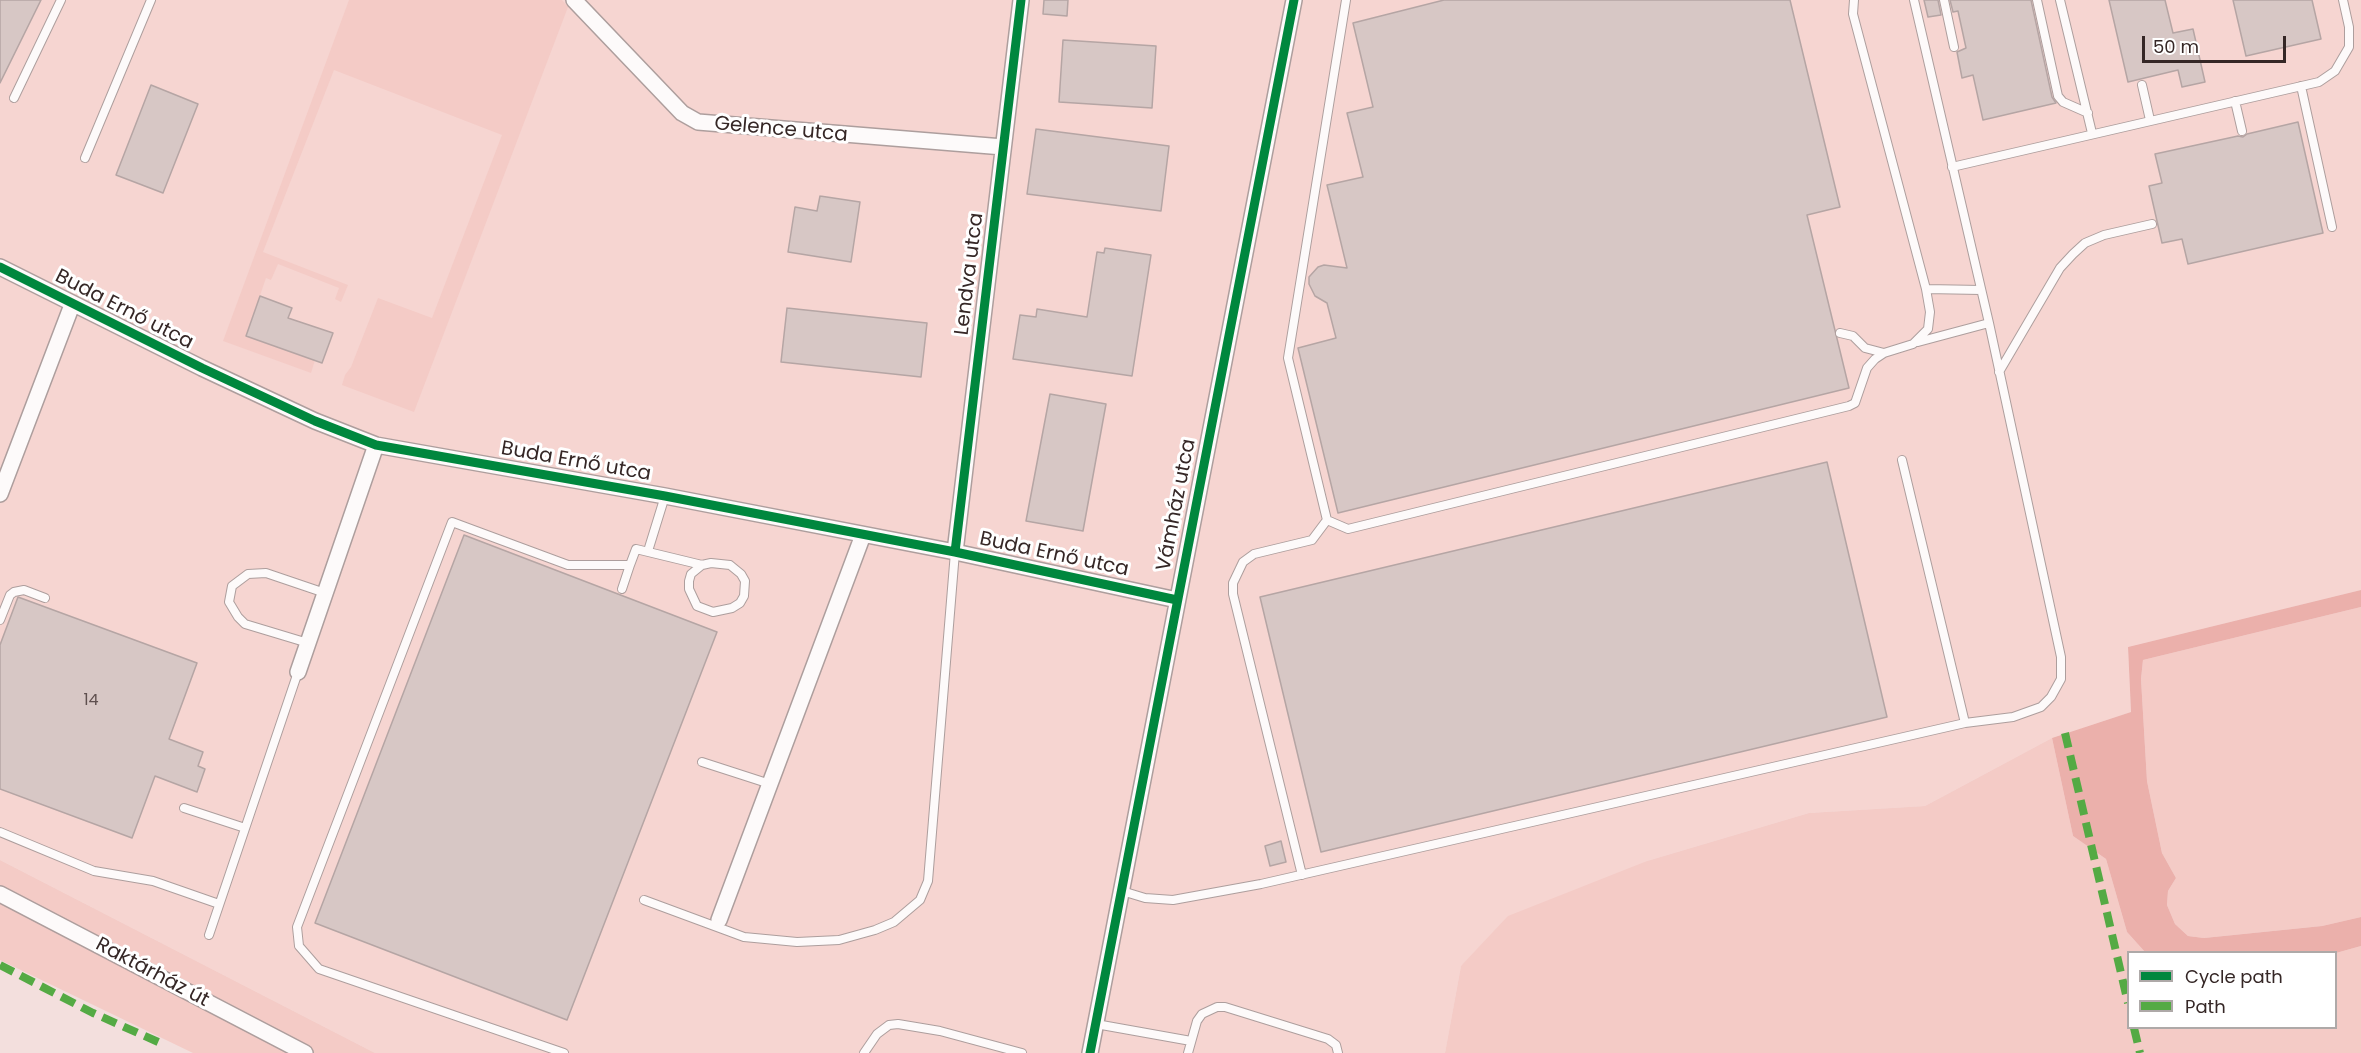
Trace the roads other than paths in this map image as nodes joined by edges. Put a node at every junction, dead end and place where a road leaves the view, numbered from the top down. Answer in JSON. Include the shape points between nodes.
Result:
{"nodes":[{"id":1,"x":61,"y":0,"type":"edge"},
{"id":2,"x":151,"y":0,"type":"edge"},
{"id":3,"x":574,"y":0,"type":"edge"},
{"id":4,"x":1020,"y":0,"type":"edge"},
{"id":5,"x":1293,"y":0,"type":"edge"},
{"id":6,"x":1346,"y":0,"type":"edge"},
{"id":7,"x":1854,"y":0,"type":"edge"},
{"id":8,"x":1914,"y":0,"type":"edge"},
{"id":9,"x":1944,"y":0,"type":"edge"},
{"id":10,"x":2037,"y":0,"type":"edge"},
{"id":11,"x":2060,"y":0,"type":"edge"},
{"id":12,"x":2343,"y":0,"type":"edge"},
{"id":13,"x":1954,"y":47,"type":"dead end"},
{"id":14,"x":2142,"y":85,"type":"dead end"},
{"id":15,"x":2301,"y":86,"type":"junction"},
{"id":16,"x":14,"y":98,"type":"dead end"},
{"id":17,"x":2235,"y":101,"type":"junction"},
{"id":18,"x":2088,"y":113,"type":"junction"},
{"id":19,"x":2150,"y":120,"type":"junction"},
{"id":20,"x":2242,"y":131,"type":"dead end"},
{"id":21,"x":2092,"y":133,"type":"junction"},
{"id":22,"x":1003,"y":147,"type":"junction"},
{"id":23,"x":85,"y":158,"type":"dead end"},
{"id":24,"x":1952,"y":167,"type":"junction"},
{"id":25,"x":2152,"y":224,"type":"dead end"},
{"id":26,"x":2332,"y":227,"type":"dead end"},
{"id":27,"x":0,"y":267,"type":"edge"},
{"id":28,"x":1926,"y":289,"type":"junction"},
{"id":29,"x":1981,"y":290,"type":"junction"},
{"id":30,"x":72,"y":305,"type":"junction"},
{"id":31,"x":1989,"y":324,"type":"junction"},
{"id":32,"x":1840,"y":333,"type":"dead end"},
{"id":33,"x":1913,"y":344,"type":"junction"},
{"id":34,"x":1884,"y":352,"type":"junction"},
{"id":35,"x":1999,"y":372,"type":"junction"},
{"id":36,"x":376,"y":445,"type":"junction"},
{"id":37,"x":1902,"y":460,"type":"dead end"},
{"id":38,"x":0,"y":494,"type":"edge"},
{"id":39,"x":665,"y":496,"type":"junction"},
{"id":40,"x":1327,"y":520,"type":"junction"},
{"id":41,"x":863,"y":535,"type":"junction"},
{"id":42,"x":648,"y":551,"type":"junction"},
{"id":43,"x":955,"y":552,"type":"junction"},
{"id":44,"x":630,"y":565,"type":"junction"},
{"id":45,"x":702,"y":565,"type":"junction"},
{"id":46,"x":622,"y":589,"type":"dead end"},
{"id":47,"x":325,"y":593,"type":"junction"},
{"id":48,"x":45,"y":598,"type":"dead end"},
{"id":49,"x":1177,"y":600,"type":"junction"},
{"id":50,"x":0,"y":620,"type":"edge"},
{"id":51,"x":308,"y":643,"type":"junction"},
{"id":52,"x":298,"y":672,"type":"joint"},
{"id":53,"x":1965,"y":723,"type":"junction"},
{"id":54,"x":702,"y":762,"type":"dead end"},
{"id":55,"x":770,"y":784,"type":"junction"},
{"id":56,"x":184,"y":808,"type":"dead end"},
{"id":57,"x":245,"y":828,"type":"junction"},
{"id":58,"x":0,"y":832,"type":"edge"},
{"id":59,"x":1302,"y":875,"type":"junction"},
{"id":60,"x":1122,"y":891,"type":"junction"},
{"id":61,"x":0,"y":894,"type":"edge"},
{"id":62,"x":644,"y":900,"type":"dead end"},
{"id":63,"x":219,"y":904,"type":"junction"},
{"id":64,"x":719,"y":920,"type":"dead end"},
{"id":65,"x":209,"y":935,"type":"dead end"},
{"id":66,"x":1096,"y":1024,"type":"junction"},
{"id":67,"x":1191,"y":1041,"type":"junction"},
{"id":68,"x":305,"y":1053,"type":"edge"},
{"id":69,"x":564,"y":1053,"type":"edge"},
{"id":70,"x":864,"y":1053,"type":"edge"},
{"id":71,"x":1023,"y":1053,"type":"edge"},
{"id":72,"x":1090,"y":1053,"type":"edge"},
{"id":73,"x":1188,"y":1053,"type":"edge"},
{"id":74,"x":1338,"y":1053,"type":"edge"}],
"edges":[{"from":1,"to":16,"type":"lane"},
{"from":2,"to":23,"type":"lane"},
{"from":3,"to":22,"type":"street","name":"Gelence utca","via":[[682,113],[698,122]]},
{"from":4,"to":22,"type":"street","name":"Lendva utca"},
{"from":5,"to":49,"type":"street","name":"Vámház utca"},
{"from":6,"to":40,"type":"lane","via":[[1288,358]]},
{"from":7,"to":28,"type":"lane","via":[[1852,14]]},
{"from":8,"to":24,"type":"lane"},
{"from":9,"to":13,"type":"lane"},
{"from":10,"to":18,"type":"lane","via":[[2058,96]]},
{"from":11,"to":18,"type":"lane"},
{"from":12,"to":15,"type":"lane","via":[[2350,36],[2346,54],[2328,77]]},
{"from":14,"to":19,"type":"lane"},
{"from":15,"to":17,"type":"lane"},
{"from":15,"to":26,"type":"lane"},
{"from":17,"to":19,"type":"lane"},
{"from":17,"to":20,"type":"lane"},
{"from":18,"to":21,"type":"lane"},
{"from":19,"to":21,"type":"lane"},
{"from":21,"to":24,"type":"lane"},
{"from":22,"to":43,"type":"street","name":"Lendva utca"},
{"from":24,"to":29,"type":"lane"},
{"from":25,"to":35,"type":"lane","via":[[2104,235],[2085,243],[2073,254],[2060,268]]},
{"from":27,"to":30,"type":"street","name":"Buda Ernő utca"},
{"from":28,"to":29,"type":"lane"},
{"from":28,"to":33,"type":"lane","via":[[1928,329]]},
{"from":29,"to":31,"type":"lane"},
{"from":30,"to":36,"type":"street","name":"Buda Ernő utca","via":[[304,416]]},
{"from":30,"to":38,"type":"street"},
{"from":31,"to":33,"type":"lane"},
{"from":31,"to":35,"type":"lane"},
{"from":32,"to":34,"type":"lane","via":[[1853,336],[1865,348]]},
{"from":33,"to":34,"type":"lane"},
{"from":34,"to":40,"type":"lane","via":[[1867,368],[1855,403],[1849,406],[1348,529]]},
{"from":35,"to":53,"type":"lane","via":[[2061,657],[2061,679],[2051,697],[2030,713]]},
{"from":36,"to":39,"type":"street","name":"Buda Ernő utca"},
{"from":36,"to":47,"type":"street"},
{"from":37,"to":53,"type":"lane"},
{"from":39,"to":41,"type":"street","name":"Buda Ernő utca"},
{"from":39,"to":42,"type":"lane"},
{"from":40,"to":59,"type":"lane","via":[[1312,540],[1254,554],[1243,562],[1233,583]]},
{"from":41,"to":43,"type":"street","name":"Buda Ernő utca"},
{"from":41,"to":55,"type":"street"},
{"from":42,"to":44,"type":"lane","via":[[636,549]]},
{"from":42,"to":45,"type":"lane"},
{"from":43,"to":49,"type":"street","name":"Buda Ernő utca"},
{"from":43,"to":62,"type":"lane","via":[[928,882],[920,900],[894,922],[875,930],[839,940],[797,942],[744,937]]},
{"from":44,"to":46,"type":"lane"},
{"from":44,"to":69,"type":"lane","via":[[568,565],[452,522],[297,927],[299,946],[319,969]]},
{"from":45,"to":45,"type":"lane","via":[[721,563],[736,568],[745,581],[740,603],[713,612],[697,606],[689,581]]},
{"from":47,"to":51,"type":"street"},
{"from":47,"to":51,"type":"lane","via":[[266,573],[248,574],[231,586],[229,602],[245,624]]},
{"from":48,"to":50,"type":"lane","via":[[24,590],[14,592]]},
{"from":49,"to":60,"type":"street","name":"Vámház utca"},
{"from":51,"to":52,"type":"street"},
{"from":52,"to":57,"type":"lane"},
{"from":53,"to":59,"type":"lane"},
{"from":54,"to":55,"type":"lane"},
{"from":55,"to":64,"type":"street"},
{"from":56,"to":57,"type":"lane"},
{"from":57,"to":63,"type":"lane"},
{"from":58,"to":63,"type":"lane","via":[[94,871],[153,881]]},
{"from":59,"to":60,"type":"lane","via":[[1180,899],[1145,898]]},
{"from":60,"to":66,"type":"street","name":"Vámház utca"},
{"from":61,"to":68,"type":"street","name":"Raktárház út"},
{"from":63,"to":65,"type":"lane"},
{"from":66,"to":67,"type":"lane"},
{"from":66,"to":72,"type":"street","name":"Vámház utca"},
{"from":67,"to":73,"type":"lane"},
{"from":67,"to":74,"type":"lane","via":[[1202,1014],[1225,1006],[1328,1039],[1336,1045]]},
{"from":70,"to":71,"type":"lane","via":[[877,1034],[898,1024]]}]}
